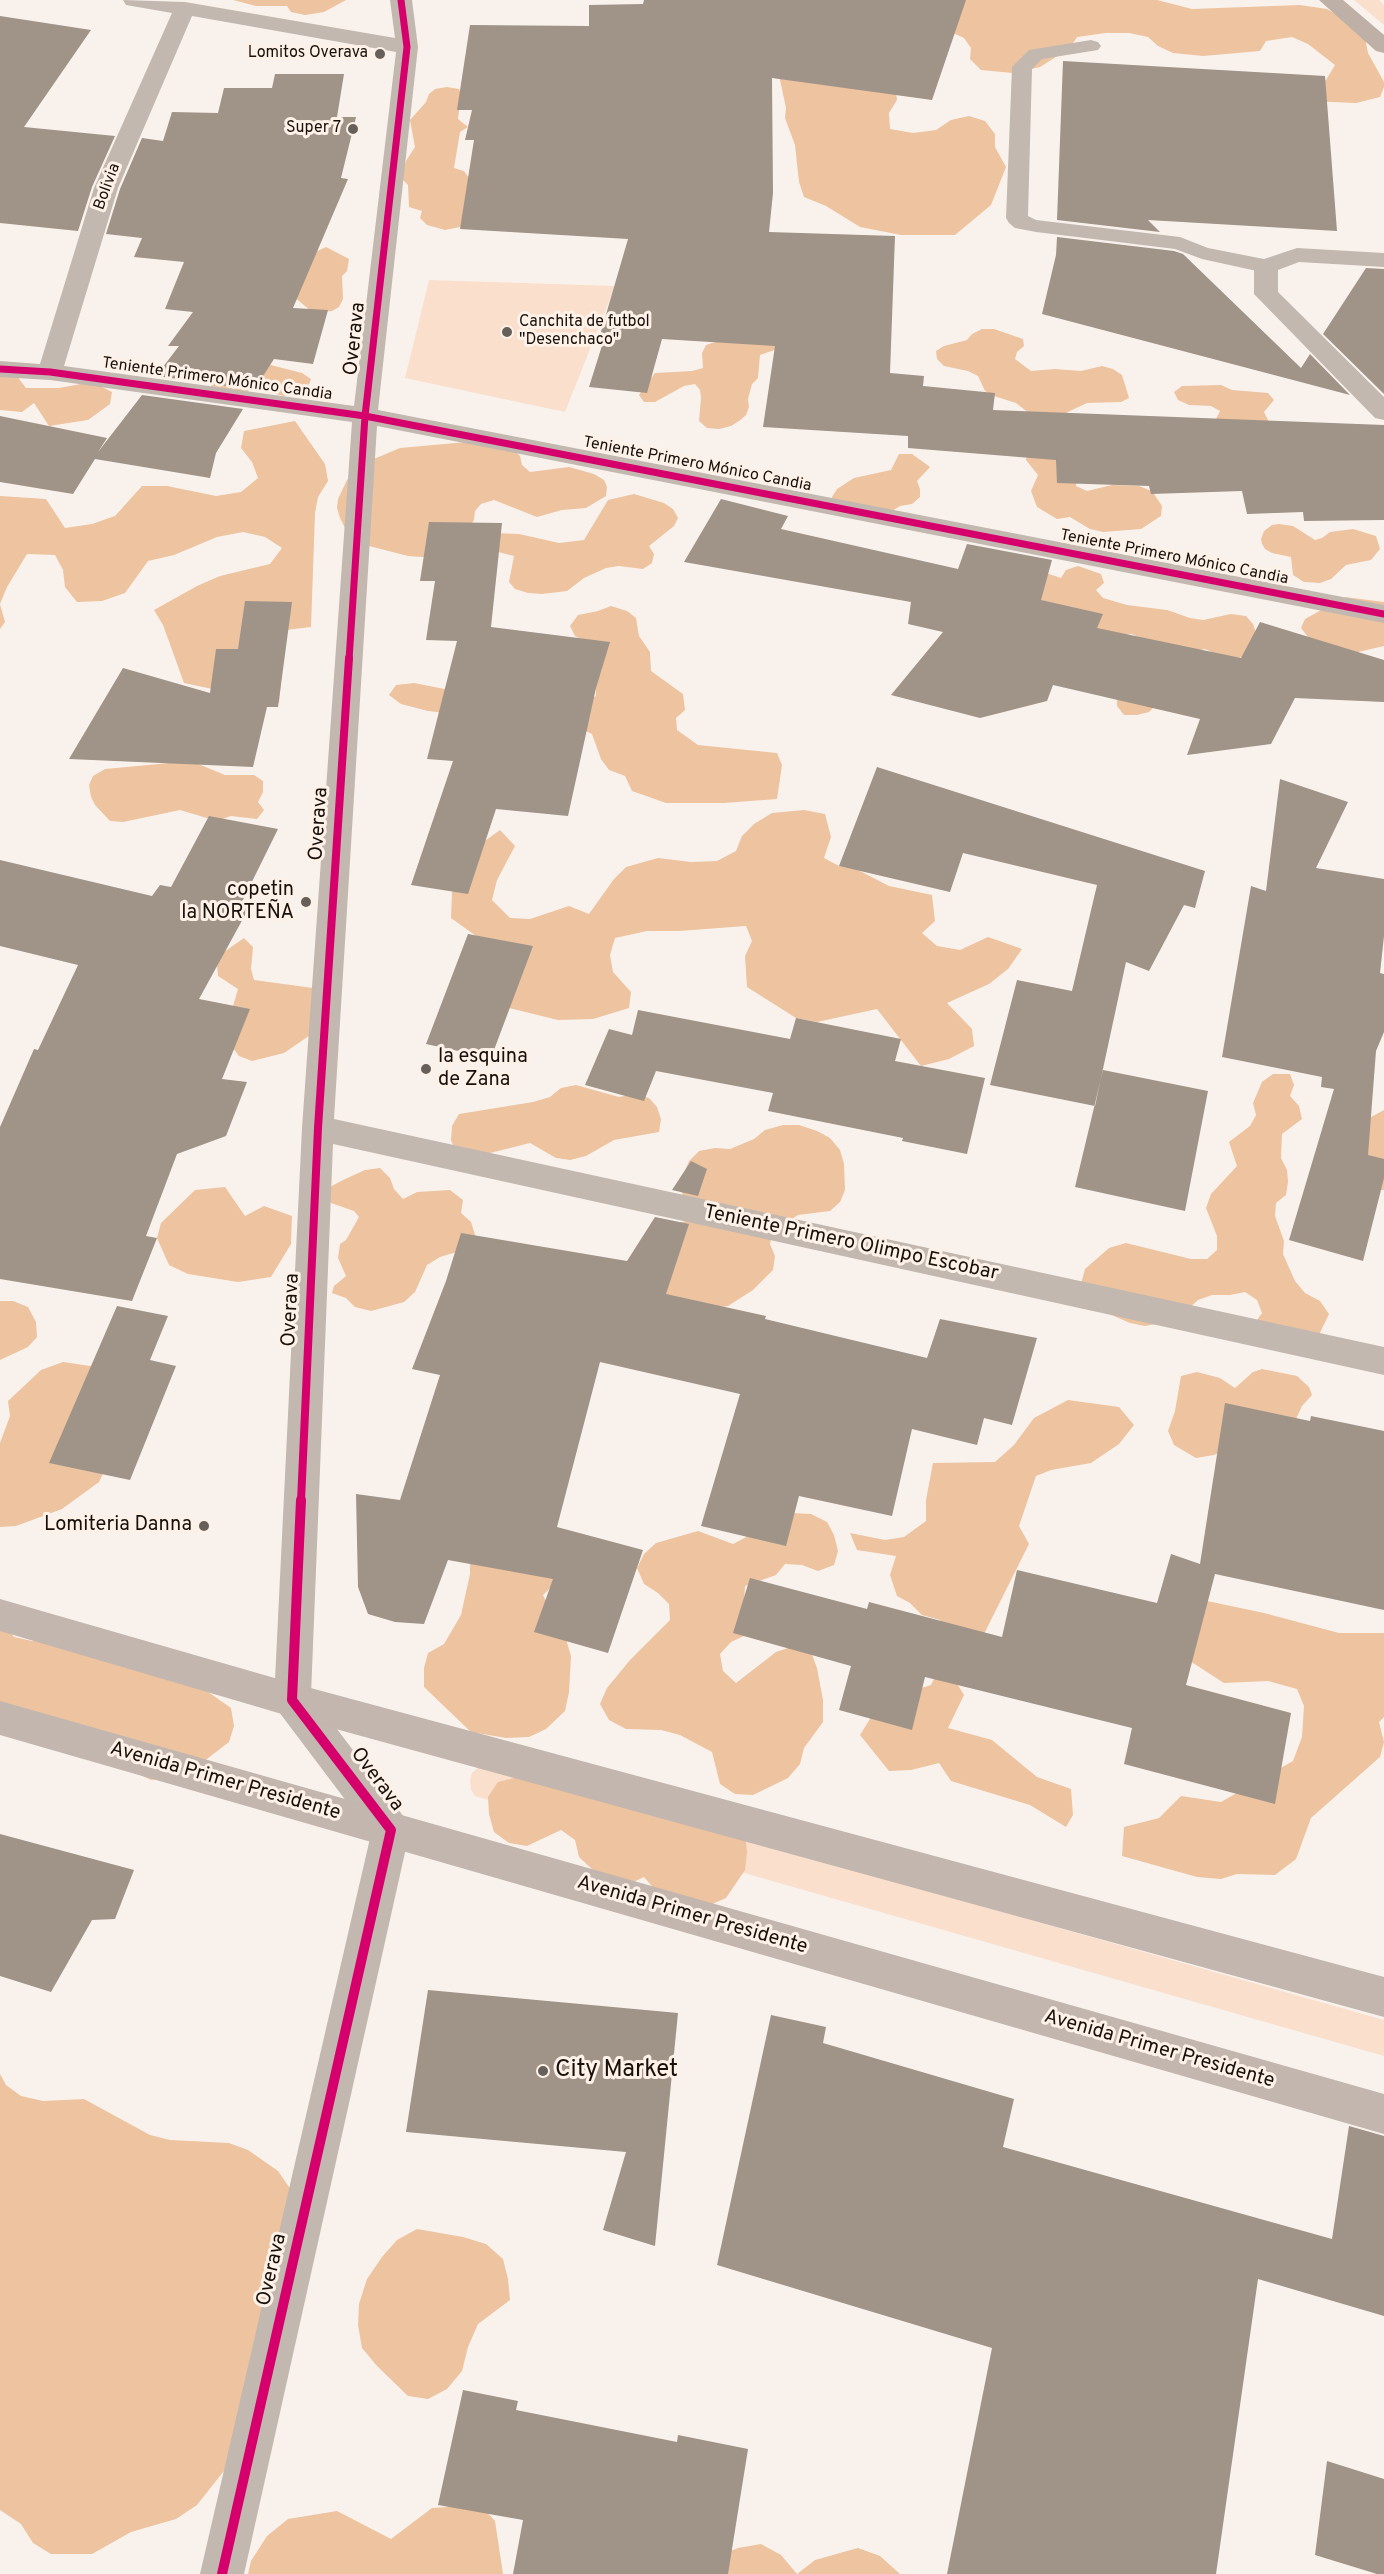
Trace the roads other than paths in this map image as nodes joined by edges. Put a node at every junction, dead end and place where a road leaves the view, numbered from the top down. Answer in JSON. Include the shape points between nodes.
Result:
{"nodes":[{"id":1,"x":134,"y":0,"type":"edge"},
{"id":2,"x":401,"y":0,"type":"edge"},
{"id":3,"x":1330,"y":0,"type":"edge"},
{"id":4,"x":185,"y":8,"type":"junction"},
{"id":5,"x":1091,"y":46,"type":"dead end"},
{"id":6,"x":1384,"y":46,"type":"edge"},
{"id":7,"x":407,"y":47,"type":"junction"},
{"id":8,"x":1384,"y":260,"type":"edge"},
{"id":9,"x":1266,"y":266,"type":"junction"},
{"id":10,"x":0,"y":369,"type":"edge"},
{"id":11,"x":50,"y":372,"type":"junction"},
{"id":12,"x":1384,"y":412,"type":"edge"},
{"id":13,"x":365,"y":416,"type":"junction"},
{"id":14,"x":1384,"y":614,"type":"edge"},
{"id":15,"x":318,"y":1128,"type":"junction"},
{"id":16,"x":1384,"y":1361,"type":"edge"},
{"id":17,"x":0,"y":1615,"type":"edge"},
{"id":18,"x":292,"y":1700,"type":"junction"},
{"id":19,"x":0,"y":1718,"type":"edge"},
{"id":20,"x":391,"y":1830,"type":"junction"},
{"id":21,"x":1384,"y":1997,"type":"edge"},
{"id":22,"x":1384,"y":2114,"type":"edge"},
{"id":23,"x":222,"y":2574,"type":"edge"}],
"edges":[{"from":1,"to":4,"type":"street"},
{"from":2,"to":7,"type":"street","name":"Overava"},
{"from":3,"to":6,"type":"highway"},
{"from":4,"to":7,"type":"street"},
{"from":4,"to":11,"type":"street","name":"Bolivia","via":[[106,188]]},
{"from":5,"to":9,"type":"lane","via":[[1036,54],[1022,66],[1017,218],[1036,226],[1180,243],[1202,253]]},
{"from":7,"to":13,"type":"street","name":"Overava"},
{"from":8,"to":9,"type":"street","via":[[1297,255]]},
{"from":9,"to":12,"type":"street","via":[[1266,294]]},
{"from":10,"to":11,"type":"street","name":"Teniente Primero Mónico Candia"},
{"from":11,"to":13,"type":"street","name":"Teniente Primero Mónico Candia"},
{"from":13,"to":14,"type":"street","name":"Teniente Primero Mónico Candia"},
{"from":13,"to":15,"type":"street","name":"Overava"},
{"from":15,"to":16,"type":"street","name":"Teniente Primero Olimpo Escobar"},
{"from":15,"to":18,"type":"street","name":"Overava"},
{"from":17,"to":18,"type":"main road"},
{"from":18,"to":20,"type":"street","name":"Overava"},
{"from":18,"to":21,"type":"main road"},
{"from":19,"to":20,"type":"main road","name":"Avenida Primer Presidente"},
{"from":20,"to":22,"type":"main road","name":"Avenida Primer Presidente"},
{"from":20,"to":23,"type":"street","name":"Overava"}]}
